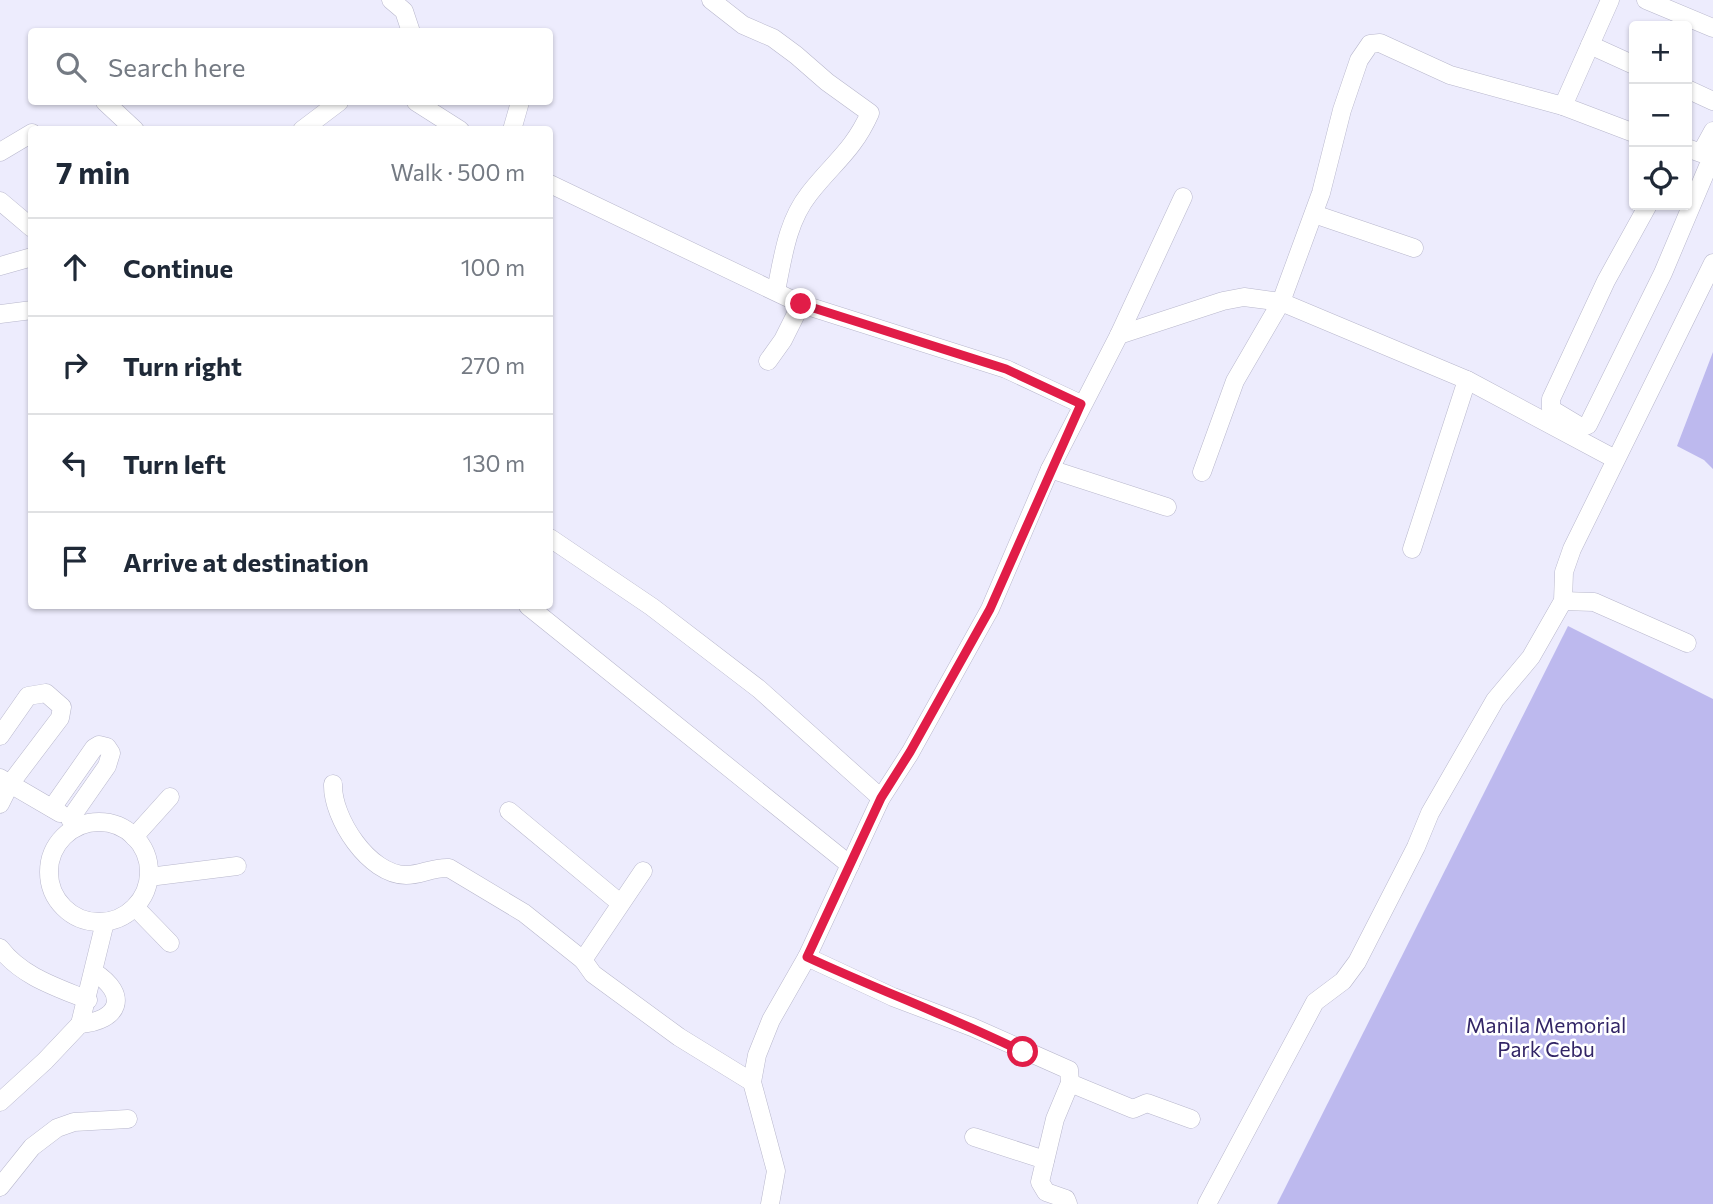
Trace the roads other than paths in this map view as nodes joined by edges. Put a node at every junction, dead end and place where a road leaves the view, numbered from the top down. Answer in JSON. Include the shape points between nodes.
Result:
{"nodes":[{"id":1,"x":391,"y":0,"type":"edge"},
{"id":2,"x":711,"y":0,"type":"edge"},
{"id":3,"x":1610,"y":0,"type":"edge"},
{"id":4,"x":1646,"y":0,"type":"edge"},
{"id":5,"x":410,"y":28,"type":"edge"},
{"id":6,"x":1713,"y":28,"type":"edge"},
{"id":7,"x":1590,"y":44,"type":"junction"},
{"id":8,"x":1629,"y":63,"type":"edge"},
{"id":9,"x":1692,"y":91,"type":"edge"},
{"id":10,"x":1713,"y":101,"type":"edge"},
{"id":11,"x":108,"y":105,"type":"edge"},
{"id":12,"x":335,"y":105,"type":"edge"},
{"id":13,"x":421,"y":105,"type":"edge"},
{"id":14,"x":519,"y":105,"type":"edge"},
{"id":15,"x":1563,"y":106,"type":"junction"},
{"id":16,"x":131,"y":126,"type":"edge"},
{"id":17,"x":307,"y":126,"type":"edge"},
{"id":18,"x":454,"y":126,"type":"edge"},
{"id":19,"x":513,"y":126,"type":"edge"},
{"id":20,"x":1629,"y":131,"type":"edge"},
{"id":21,"x":1713,"y":131,"type":"edge"},
{"id":22,"x":28,"y":135,"type":"edge"},
{"id":23,"x":1695,"y":150,"type":"edge"},
{"id":24,"x":0,"y":152,"type":"edge"},
{"id":25,"x":553,"y":185,"type":"edge"},
{"id":26,"x":1183,"y":197,"type":"dead end"},
{"id":27,"x":0,"y":201,"type":"edge"},
{"id":28,"x":1692,"y":204,"type":"edge"},
{"id":29,"x":1645,"y":210,"type":"edge"},
{"id":30,"x":1690,"y":210,"type":"edge"},
{"id":31,"x":1314,"y":214,"type":"junction"},
{"id":32,"x":28,"y":225,"type":"edge"},
{"id":33,"x":1414,"y":248,"type":"dead end"},
{"id":34,"x":28,"y":258,"type":"edge"},
{"id":35,"x":1713,"y":263,"type":"edge"},
{"id":36,"x":0,"y":266,"type":"edge"},
{"id":37,"x":776,"y":291,"type":"junction"},
{"id":38,"x":1282,"y":302,"type":"junction"},
{"id":39,"x":801,"y":304,"type":"junction"},
{"id":40,"x":28,"y":310,"type":"edge"},
{"id":41,"x":0,"y":314,"type":"edge"},
{"id":42,"x":1119,"y":335,"type":"junction"},
{"id":43,"x":768,"y":361,"type":"dead end"},
{"id":44,"x":1467,"y":380,"type":"junction"},
{"id":45,"x":1081,"y":404,"type":"junction"},
{"id":46,"x":1615,"y":459,"type":"junction"},
{"id":47,"x":1050,"y":469,"type":"junction"},
{"id":48,"x":1202,"y":472,"type":"dead end"},
{"id":49,"x":1167,"y":507,"type":"dead end"},
{"id":50,"x":553,"y":540,"type":"edge"},
{"id":51,"x":1412,"y":550,"type":"dead end"},
{"id":52,"x":1563,"y":601,"type":"junction"},
{"id":53,"x":532,"y":609,"type":"edge"},
{"id":54,"x":1687,"y":643,"type":"dead end"},
{"id":55,"x":0,"y":736,"type":"edge"},
{"id":56,"x":5,"y":781,"type":"edge"},
{"id":57,"x":333,"y":784,"type":"dead end"},
{"id":58,"x":170,"y":797,"type":"dead end"},
{"id":59,"x":881,"y":798,"type":"junction"},
{"id":60,"x":0,"y":804,"type":"edge"},
{"id":61,"x":52,"y":808,"type":"junction"},
{"id":62,"x":509,"y":811,"type":"dead end"},
{"id":63,"x":76,"y":822,"type":"junction"},
{"id":64,"x":134,"y":836,"type":"junction"},
{"id":65,"x":849,"y":865,"type":"junction"},
{"id":66,"x":237,"y":866,"type":"dead end"},
{"id":67,"x":643,"y":871,"type":"dead end"},
{"id":68,"x":149,"y":877,"type":"junction"},
{"id":69,"x":620,"y":903,"type":"junction"},
{"id":70,"x":135,"y":907,"type":"junction"},
{"id":71,"x":105,"y":922,"type":"junction"},
{"id":72,"x":170,"y":943,"type":"dead end"},
{"id":73,"x":807,"y":957,"type":"junction"},
{"id":74,"x":3,"y":960,"type":"edge"},
{"id":75,"x":583,"y":960,"type":"junction"},
{"id":76,"x":94,"y":972,"type":"junction"},
{"id":77,"x":88,"y":1000,"type":"junction"},
{"id":78,"x":80,"y":1024,"type":"junction"},
{"id":79,"x":752,"y":1082,"type":"junction"},
{"id":80,"x":1070,"y":1083,"type":"junction"},
{"id":81,"x":0,"y":1102,"type":"edge"},
{"id":82,"x":128,"y":1119,"type":"dead end"},
{"id":83,"x":1191,"y":1119,"type":"dead end"},
{"id":84,"x":974,"y":1137,"type":"dead end"},
{"id":85,"x":1045,"y":1160,"type":"junction"},
{"id":86,"x":0,"y":1187,"type":"edge"},
{"id":87,"x":770,"y":1204,"type":"edge"},
{"id":88,"x":1068,"y":1204,"type":"edge"},
{"id":89,"x":1207,"y":1204,"type":"edge"}],
"edges":[{"from":1,"to":5,"type":"street","via":[[404,11]]},
{"from":2,"to":37,"type":"street","via":[[743,25],[773,38],[870,113],[858,140],[808,195],[792,222]]},
{"from":3,"to":7,"type":"street"},
{"from":4,"to":6,"type":"street"},
{"from":7,"to":8,"type":"street"},
{"from":7,"to":15,"type":"street"},
{"from":9,"to":10,"type":"street"},
{"from":11,"to":16,"type":"street"},
{"from":12,"to":17,"type":"street"},
{"from":13,"to":18,"type":"street"},
{"from":14,"to":19,"type":"street"},
{"from":15,"to":20,"type":"street"},
{"from":15,"to":31,"type":"street","via":[[1471,82],[1380,43],[1370,44],[1359,60],[1342,110]]},
{"from":21,"to":23,"type":"street"},
{"from":22,"to":24,"type":"street"},
{"from":23,"to":28,"type":"street","via":[[1712,157]]},
{"from":25,"to":37,"type":"street"},
{"from":26,"to":42,"type":"street"},
{"from":27,"to":32,"type":"street"},
{"from":29,"to":30,"type":"street","via":[[1551,398],[1551,409],[1580,427],[1588,425]]},
{"from":31,"to":33,"type":"street"},
{"from":31,"to":38,"type":"street"},
{"from":34,"to":36,"type":"street"},
{"from":35,"to":46,"type":"street"},
{"from":37,"to":39,"type":"street"},
{"from":38,"to":42,"type":"street","via":[[1244,297],[1223,301]]},
{"from":38,"to":44,"type":"street"},
{"from":38,"to":48,"type":"street","via":[[1235,381]]},
{"from":39,"to":43,"type":"street"},
{"from":39,"to":45,"type":"street","via":[[1006,369]]},
{"from":40,"to":41,"type":"street"},
{"from":42,"to":45,"type":"street"},
{"from":44,"to":46,"type":"street"},
{"from":44,"to":51,"type":"street"},
{"from":45,"to":47,"type":"street"},
{"from":46,"to":52,"type":"street","via":[[1568,560]]},
{"from":47,"to":49,"type":"street"},
{"from":47,"to":59,"type":"street","via":[[990,609]]},
{"from":50,"to":59,"type":"street","via":[[652,607],[759,689]]},
{"from":52,"to":54,"type":"street","via":[[1594,602]]},
{"from":52,"to":89,"type":"street","via":[[1531,657],[1494,700],[1430,813],[1357,962],[1343,981],[1315,1002]]},
{"from":53,"to":65,"type":"street"},
{"from":55,"to":56,"type":"street","via":[[29,696],[46,693],[62,707],[60,718]]},
{"from":56,"to":60,"type":"street"},
{"from":56,"to":61,"type":"street"},
{"from":57,"to":75,"type":"street","via":[[344,828],[378,864],[404,876],[449,868],[524,913]]},
{"from":58,"to":64,"type":"street"},
{"from":59,"to":65,"type":"street"},
{"from":61,"to":63,"type":"street"},
{"from":61,"to":63,"type":"street","via":[[94,748],[107,747],[111,753],[107,766]]},
{"from":62,"to":69,"type":"street"},
{"from":63,"to":64,"type":"street","via":[[104,823]]},
{"from":63,"to":71,"type":"street","via":[[56,847],[49,867],[52,890],[73,915]]},
{"from":64,"to":68,"type":"street","via":[[146,855]]},
{"from":65,"to":73,"type":"street"},
{"from":66,"to":68,"type":"street"},
{"from":67,"to":69,"type":"street"},
{"from":68,"to":70,"type":"street"},
{"from":69,"to":75,"type":"street"},
{"from":70,"to":71,"type":"street"},
{"from":70,"to":72,"type":"street"},
{"from":71,"to":76,"type":"street"},
{"from":73,"to":79,"type":"street","via":[[771,1020]]},
{"from":73,"to":80,"type":"street","via":[[1069,1070]]},
{"from":74,"to":77,"type":"street"},
{"from":75,"to":79,"type":"street","via":[[593,974],[668,1029]]},
{"from":76,"to":77,"type":"street"},
{"from":76,"to":78,"type":"street","via":[[114,988],[113,1012],[106,1020]]},
{"from":77,"to":78,"type":"street"},
{"from":78,"to":81,"type":"street"},
{"from":79,"to":87,"type":"street","via":[[776,1171]]},
{"from":80,"to":83,"type":"street","via":[[1133,1109],[1147,1103]]},
{"from":80,"to":85,"type":"street"},
{"from":82,"to":86,"type":"street","via":[[74,1122],[57,1128],[32,1147]]},
{"from":84,"to":85,"type":"street"},
{"from":85,"to":88,"type":"street","via":[[1041,1188]]}]}
